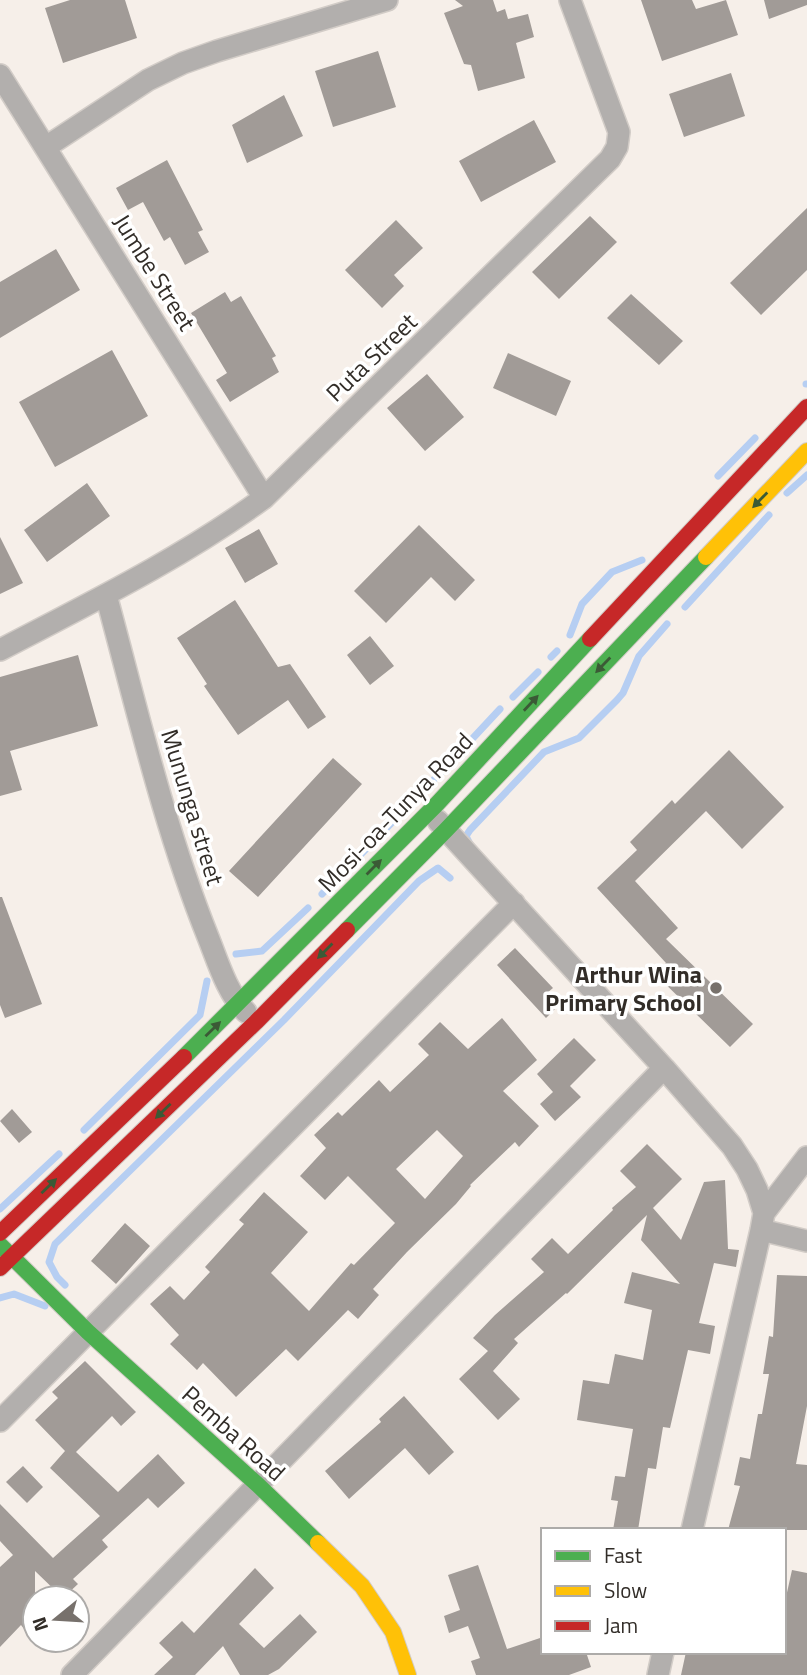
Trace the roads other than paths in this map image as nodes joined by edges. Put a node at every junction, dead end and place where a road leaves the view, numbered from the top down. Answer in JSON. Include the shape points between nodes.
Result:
{"nodes":[{"id":1,"x":387,"y":0,"type":"edge"},
{"id":2,"x":570,"y":0,"type":"edge"},
{"id":3,"x":0,"y":75,"type":"edge"},
{"id":4,"x":46,"y":147,"type":"junction"},
{"id":5,"x":807,"y":407,"type":"edge"},
{"id":6,"x":807,"y":451,"type":"edge"},
{"id":7,"x":264,"y":498,"type":"junction"},
{"id":8,"x":106,"y":595,"type":"junction"},
{"id":9,"x":0,"y":650,"type":"edge"},
{"id":10,"x":429,"y":812,"type":"junction"},
{"id":11,"x":446,"y":830,"type":"junction"},
{"id":12,"x":514,"y":903,"type":"junction"},
{"id":13,"x":239,"y":1004,"type":"junction"},
{"id":14,"x":256,"y":1022,"type":"junction"},
{"id":15,"x":664,"y":1068,"type":"junction"},
{"id":16,"x":807,"y":1157,"type":"edge"},
{"id":17,"x":762,"y":1222,"type":"junction"},
{"id":18,"x":0,"y":1233,"type":"edge"},
{"id":19,"x":807,"y":1241,"type":"edge"},
{"id":20,"x":4,"y":1257,"type":"edge"},
{"id":21,"x":88,"y":1332,"type":"junction"},
{"id":22,"x":0,"y":1421,"type":"edge"},
{"id":23,"x":258,"y":1485,"type":"junction"},
{"id":24,"x":692,"y":1528,"type":"edge"},
{"id":25,"x":663,"y":1654,"type":"edge"},
{"id":26,"x":72,"y":1675,"type":"edge"},
{"id":27,"x":408,"y":1675,"type":"edge"},
{"id":28,"x":658,"y":1675,"type":"edge"}],
"edges":[{"from":1,"to":4,"type":"street","via":[[183,64],[148,80]]},
{"from":2,"to":7,"type":"street","name":"Puta Street","via":[[619,132],[610,159]]},
{"from":3,"to":4,"type":"street","name":"Jumbe Street"},
{"from":4,"to":7,"type":"street","name":"Jumbe Street"},
{"from":10,"to":5,"type":"main road","name":"Mosi-oa-Tunya Road","one_way":true},
{"from":6,"to":11,"type":"main road","name":"Mosi-oa-Tunya Road","one_way":true},
{"from":7,"to":8,"type":"street","name":"Puta Street","via":[[218,532]]},
{"from":8,"to":9,"type":"street","name":"Puta Street"},
{"from":8,"to":13,"type":"street","name":"Mununga street","via":[[191,896]]},
{"from":10,"to":11,"type":"street"},
{"from":13,"to":10,"type":"main road","name":"Mosi-oa-Tunya Road","one_way":true},
{"from":11,"to":12,"type":"street"},
{"from":11,"to":14,"type":"main road","name":"Mosi-oa-Tunya Road","one_way":true},
{"from":12,"to":15,"type":"street"},
{"from":12,"to":21,"type":"street"},
{"from":13,"to":14,"type":"street","name":"Mununga street"},
{"from":18,"to":13,"type":"main road","name":"Mosi-oa-Tunya Road","one_way":true},
{"from":14,"to":20,"type":"main road","name":"Mosi-oa-Tunya Road","one_way":true},
{"from":15,"to":17,"type":"street","via":[[747,1169]]},
{"from":15,"to":23,"type":"street"},
{"from":16,"to":17,"type":"street"},
{"from":17,"to":19,"type":"street"},
{"from":17,"to":24,"type":"street"},
{"from":20,"to":21,"type":"main road","name":"Pemba Road"},
{"from":21,"to":22,"type":"street"},
{"from":21,"to":23,"type":"main road","name":"Pemba Road"},
{"from":23,"to":26,"type":"street"},
{"from":23,"to":27,"type":"main road","name":"Pemba Road","via":[[362,1586],[393,1632]]},
{"from":25,"to":28,"type":"street"}]}
